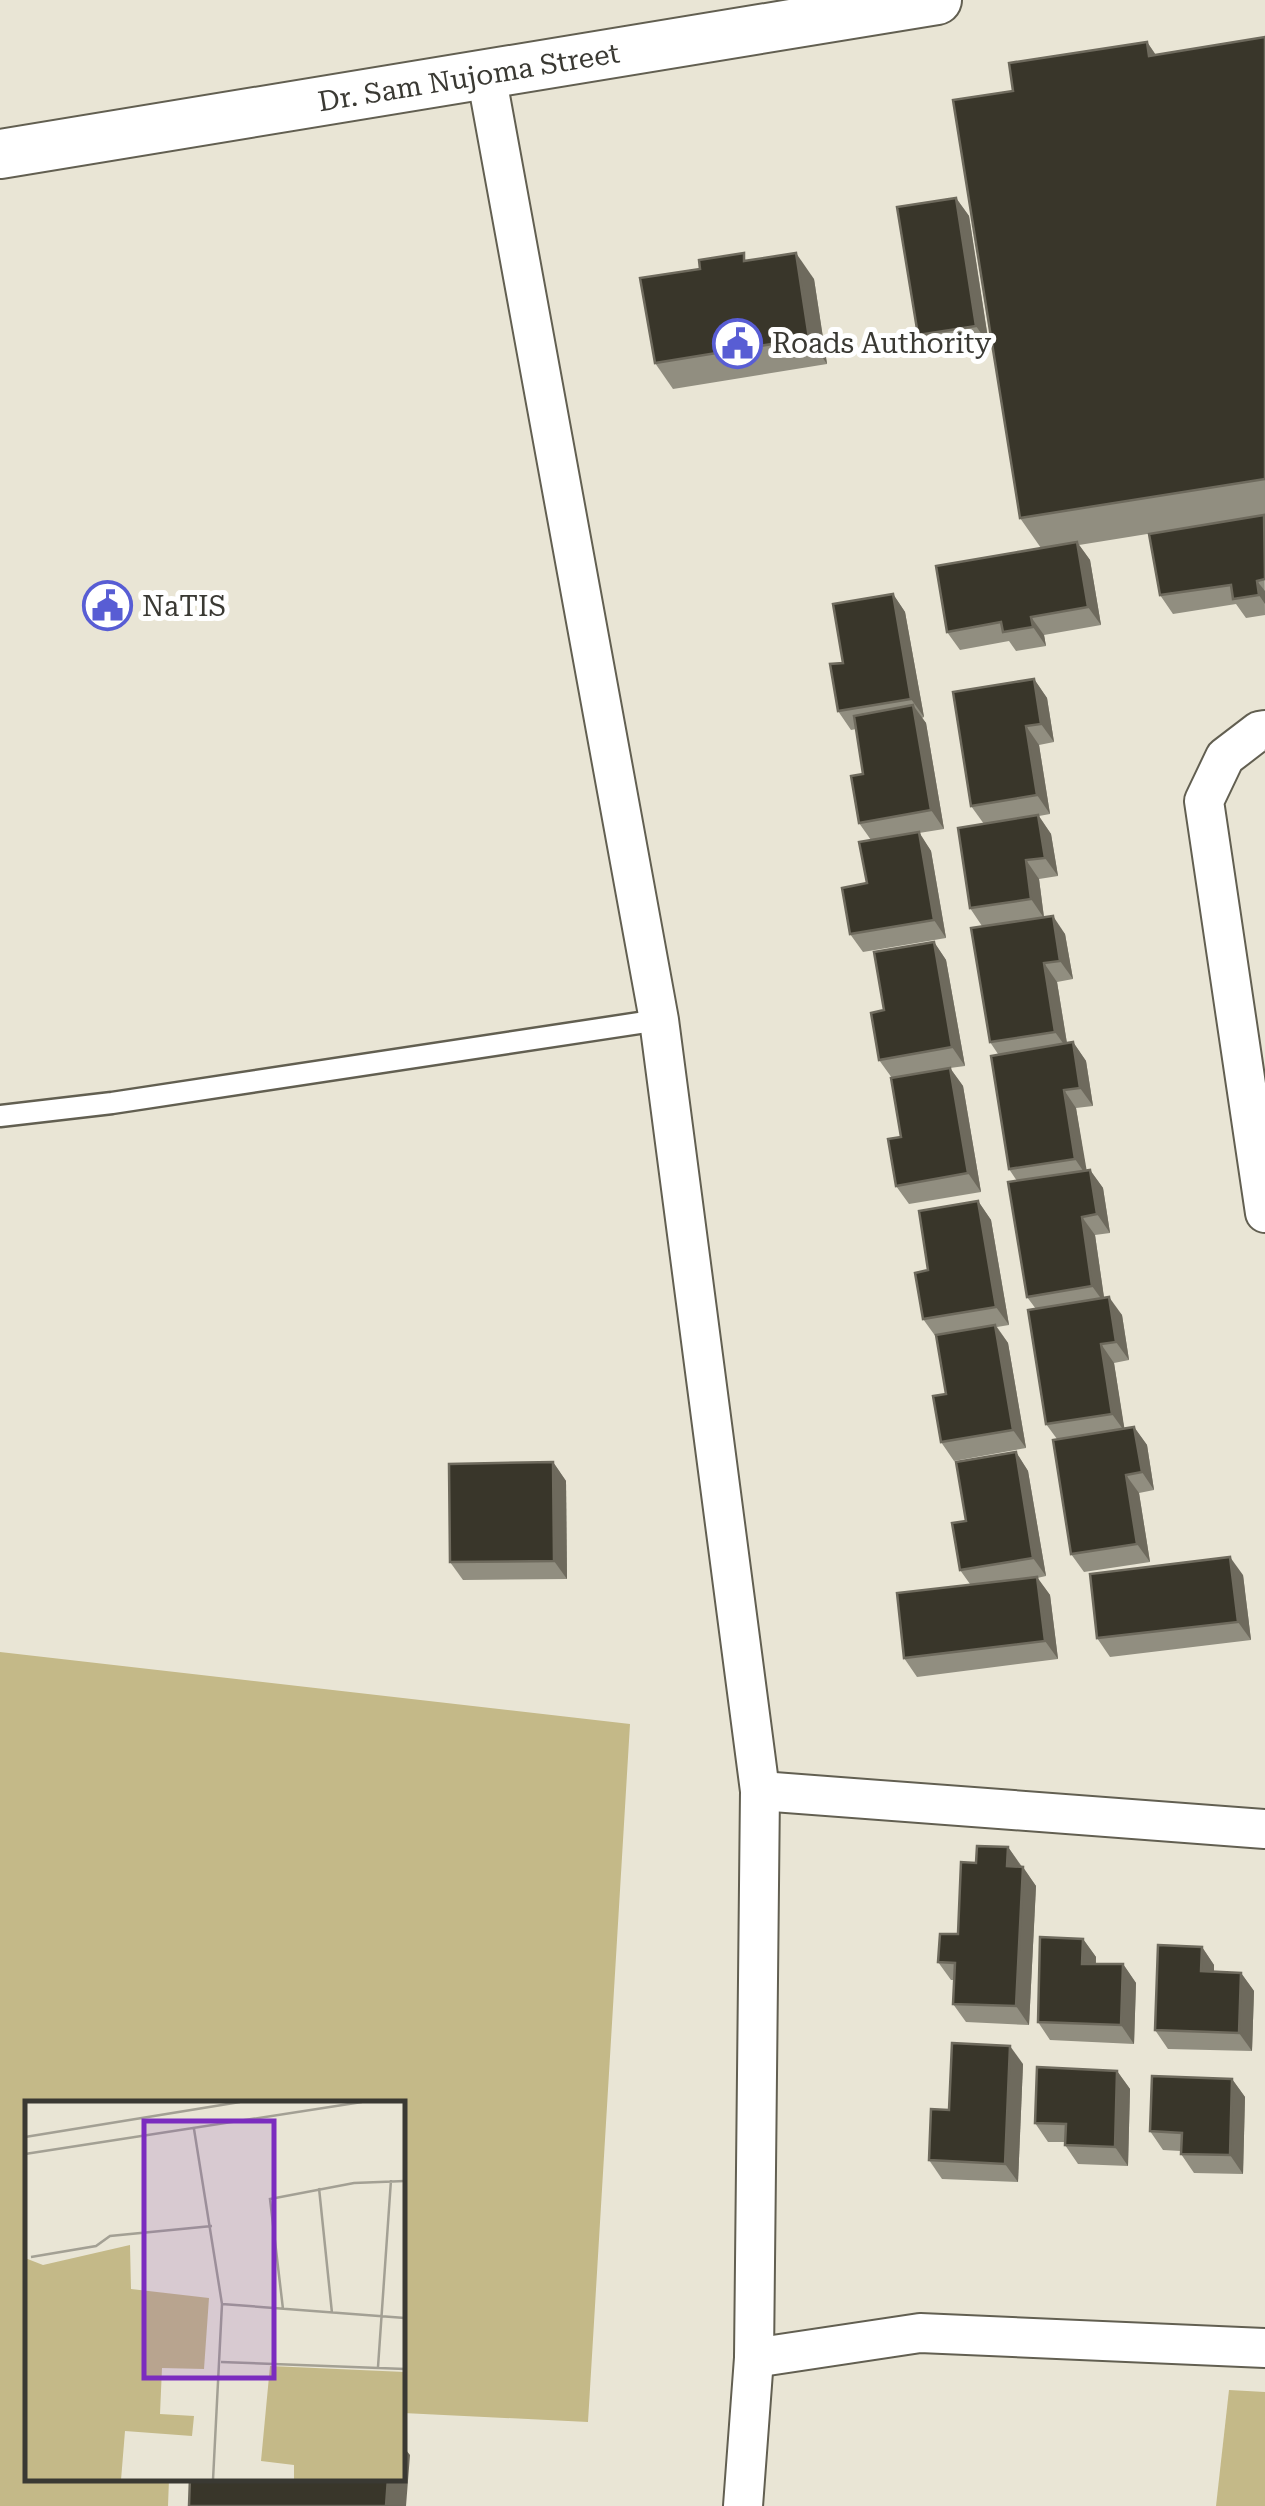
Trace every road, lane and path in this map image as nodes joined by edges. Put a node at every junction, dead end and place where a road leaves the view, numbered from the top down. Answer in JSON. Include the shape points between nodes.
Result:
{"nodes":[{"id":1,"x":938,"y":0,"type":"edge"},
{"id":2,"x":486,"y":74,"type":"junction"},
{"id":3,"x":0,"y":154,"type":"edge"},
{"id":4,"x":1265,"y":730,"type":"edge"},
{"id":5,"x":659,"y":1020,"type":"junction"},
{"id":6,"x":0,"y":1116,"type":"edge"},
{"id":7,"x":1265,"y":1212,"type":"edge"},
{"id":8,"x":760,"y":1791,"type":"junction"},
{"id":9,"x":1265,"y":1828,"type":"edge"},
{"id":10,"x":1265,"y":2348,"type":"edge"},
{"id":11,"x":754,"y":2358,"type":"junction"},
{"id":12,"x":744,"y":2506,"type":"edge"}],
"edges":[{"from":1,"to":2,"type":"street","name":"Dr. Sam Nujoma Street"},
{"from":2,"to":3,"type":"street","name":"Dr. Sam Nujoma Street"},
{"from":2,"to":5,"type":"street"},
{"from":4,"to":7,"type":"street","via":[[1226,757],[1204,801]]},
{"from":5,"to":6,"type":"lane"},
{"from":5,"to":8,"type":"street"},
{"from":8,"to":9,"type":"street"},
{"from":8,"to":11,"type":"street"},
{"from":10,"to":11,"type":"street","via":[[920,2332]]},
{"from":11,"to":12,"type":"street"}]}
